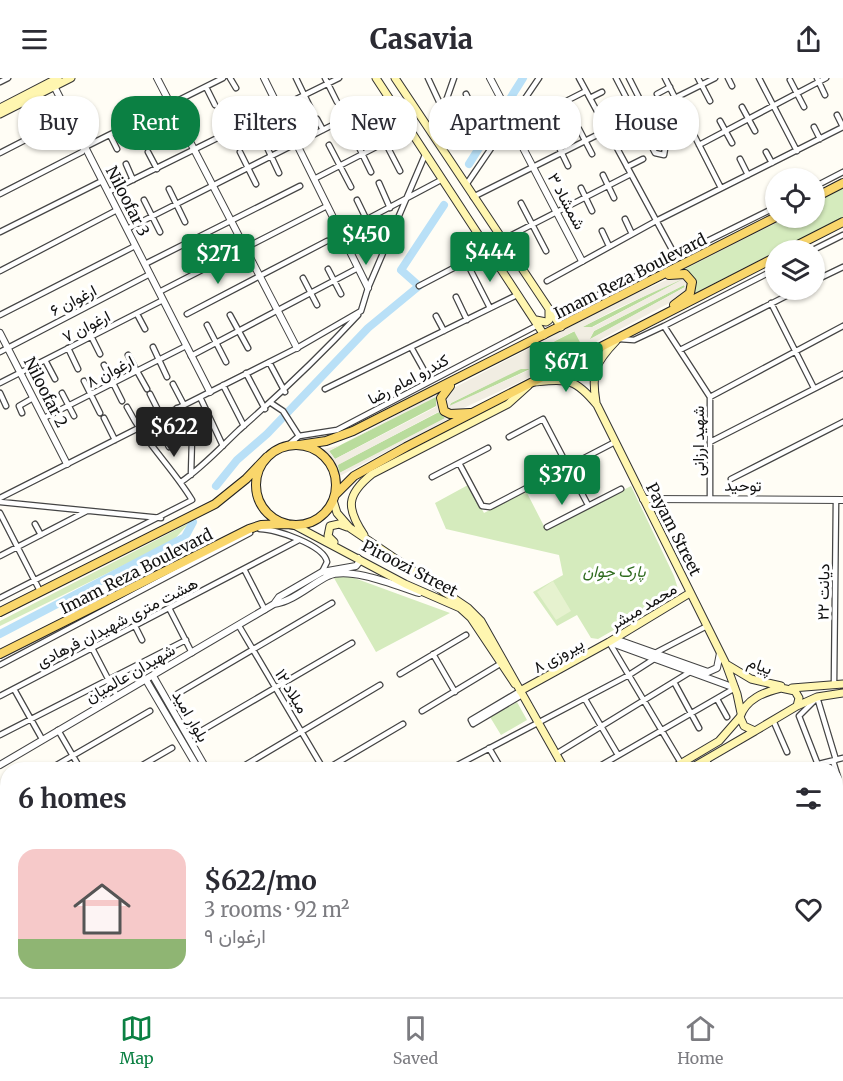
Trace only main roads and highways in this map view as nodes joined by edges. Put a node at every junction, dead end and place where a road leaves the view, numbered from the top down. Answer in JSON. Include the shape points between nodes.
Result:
{"nodes":[{"id":1,"x":71,"y":78,"type":"edge"},
{"id":2,"x":376,"y":78,"type":"edge"},
{"id":3,"x":395,"y":78,"type":"edge"},
{"id":4,"x":54,"y":81,"type":"edge"},
{"id":5,"x":0,"y":108,"type":"edge"},
{"id":6,"x":0,"y":114,"type":"edge"},
{"id":7,"x":843,"y":183,"type":"edge"},
{"id":8,"x":825,"y":192,"type":"edge"},
{"id":9,"x":843,"y":222,"type":"edge"},
{"id":10,"x":765,"y":223,"type":"edge"},
{"id":11,"x":808,"y":240,"type":"edge"},
{"id":12,"x":765,"y":263,"type":"edge"},
{"id":13,"x":646,"y":283,"type":"junction"},
{"id":14,"x":549,"y":309,"type":"junction"},
{"id":15,"x":536,"y":322,"type":"junction"},
{"id":16,"x":643,"y":326,"type":"junction"},
{"id":17,"x":561,"y":327,"type":"junction"},
{"id":18,"x":544,"y":335,"type":"junction"},
{"id":19,"x":617,"y":340,"type":"junction"},
{"id":20,"x":455,"y":380,"type":"junction"},
{"id":21,"x":532,"y":384,"type":"junction"},
{"id":22,"x":597,"y":405,"type":"junction"},
{"id":23,"x":474,"y":412,"type":"junction"},
{"id":24,"x":299,"y":441,"type":"junction"},
{"id":25,"x":406,"y":447,"type":"junction"},
{"id":26,"x":267,"y":457,"type":"junction"},
{"id":27,"x":395,"y":462,"type":"junction"},
{"id":28,"x":334,"y":497,"type":"junction"},
{"id":29,"x":291,"y":524,"type":"junction"},
{"id":30,"x":350,"y":528,"type":"junction"},
{"id":31,"x":368,"y":540,"type":"junction"},
{"id":32,"x":338,"y":546,"type":"junction"},
{"id":33,"x":690,"y":593,"type":"junction"},
{"id":34,"x":0,"y":612,"type":"edge"},
{"id":35,"x":612,"y":641,"type":"joint"},
{"id":36,"x":0,"y":654,"type":"edge"},
{"id":37,"x":726,"y":664,"type":"junction"},
{"id":38,"x":843,"y":684,"type":"edge"},
{"id":39,"x":789,"y":688,"type":"junction"},
{"id":40,"x":520,"y":690,"type":"junction"},
{"id":41,"x":843,"y":693,"type":"edge"},
{"id":42,"x":796,"y":706,"type":"junction"},
{"id":43,"x":740,"y":715,"type":"junction"},
{"id":44,"x":755,"y":731,"type":"junction"},
{"id":45,"x":560,"y":762,"type":"edge"},
{"id":46,"x":683,"y":762,"type":"edge"},
{"id":47,"x":701,"y":762,"type":"edge"}],
"edges":[{"from":1,"to":4,"type":"main road"},
{"from":2,"to":15,"type":"main road"},
{"from":3,"to":14,"type":"main road"},
{"from":4,"to":5,"type":"main road"},
{"from":4,"to":6,"type":"main road"},
{"from":7,"to":8,"type":"main road"},
{"from":9,"to":11,"type":"main road"},
{"from":10,"to":13,"type":"main road","name":"Imam Reza Boulevard"},
{"from":12,"to":16,"type":"main road"},
{"from":13,"to":16,"type":"main road","via":[[682,273],[691,278],[692,288],[684,299]]},
{"from":13,"to":17,"type":"main road","name":"Imam Reza Boulevard"},
{"from":14,"to":15,"type":"main road","via":[[549,320]]},
{"from":14,"to":17,"type":"main road"},
{"from":15,"to":18,"type":"main road"},
{"from":16,"to":19,"type":"main road"},
{"from":17,"to":18,"type":"main road","name":"Imam Reza Boulevard"},
{"from":18,"to":20,"type":"main road","name":"Imam Reza Boulevard"},
{"from":19,"to":21,"type":"main road"},
{"from":19,"to":22,"type":"main road","via":[[596,367],[593,385]]},
{"from":20,"to":23,"type":"main road","via":[[441,395],[442,408],[450,414]]},
{"from":20,"to":24,"type":"main road","name":"Imam Reza Boulevard","via":[[336,438]]},
{"from":21,"to":22,"type":"main road","via":[[568,380],[582,388]]},
{"from":21,"to":23,"type":"main road"},
{"from":21,"to":27,"type":"main road","via":[[508,404]]},
{"from":22,"to":33,"type":"main road","name":"Payam Street"},
{"from":23,"to":25,"type":"main road"},
{"from":24,"to":26,"type":"main road"},
{"from":24,"to":28,"type":"main road","via":[[328,459],[335,474]]},
{"from":25,"to":27,"type":"main road"},
{"from":25,"to":28,"type":"main road","via":[[354,476]]},
{"from":26,"to":29,"type":"main road","via":[[258,474],[256,492],[268,514]]},
{"from":26,"to":34,"type":"main road","name":"Imam Reza Boulevard","via":[[214,504]]},
{"from":27,"to":31,"type":"main road","via":[[359,484],[352,498],[352,512]]},
{"from":28,"to":29,"type":"main road","via":[[321,517],[307,524]]},
{"from":28,"to":30,"type":"main road","name":"Piroozi Street","via":[[337,513]]},
{"from":29,"to":32,"type":"main road","name":"Piroozi Street"},
{"from":29,"to":36,"type":"main road","name":"Imam Reza Boulevard","via":[[249,529]]},
{"from":30,"to":31,"type":"main road","name":"Piroozi Street"},
{"from":30,"to":32,"type":"main road","via":[[335,524],[328,529],[328,536]]},
{"from":31,"to":40,"type":"main road","name":"Piroozi Street","via":[[475,614]]},
{"from":32,"to":40,"type":"main road","name":"Piroozi Street","via":[[467,614]]},
{"from":33,"to":35,"type":"main road","name":"محمد مبشر"},
{"from":33,"to":37,"type":"main road","name":"Payam Street"},
{"from":35,"to":40,"type":"main road","name":"پیروزی ۸"},
{"from":37,"to":39,"type":"main road","name":"پیام","via":[[751,679]]},
{"from":37,"to":43,"type":"main road","name":"Payam Street"},
{"from":38,"to":39,"type":"main road"},
{"from":39,"to":42,"type":"main road","via":[[798,695]]},
{"from":39,"to":43,"type":"main road","via":[[757,696]]},
{"from":40,"to":45,"type":"main road","name":"Piroozi Street"},
{"from":41,"to":42,"type":"main road","via":[[817,697]]},
{"from":42,"to":44,"type":"main road"},
{"from":43,"to":44,"type":"main road","via":[[744,726]]},
{"from":43,"to":46,"type":"main road","via":[[719,741]]},
{"from":44,"to":47,"type":"main road"}]}
